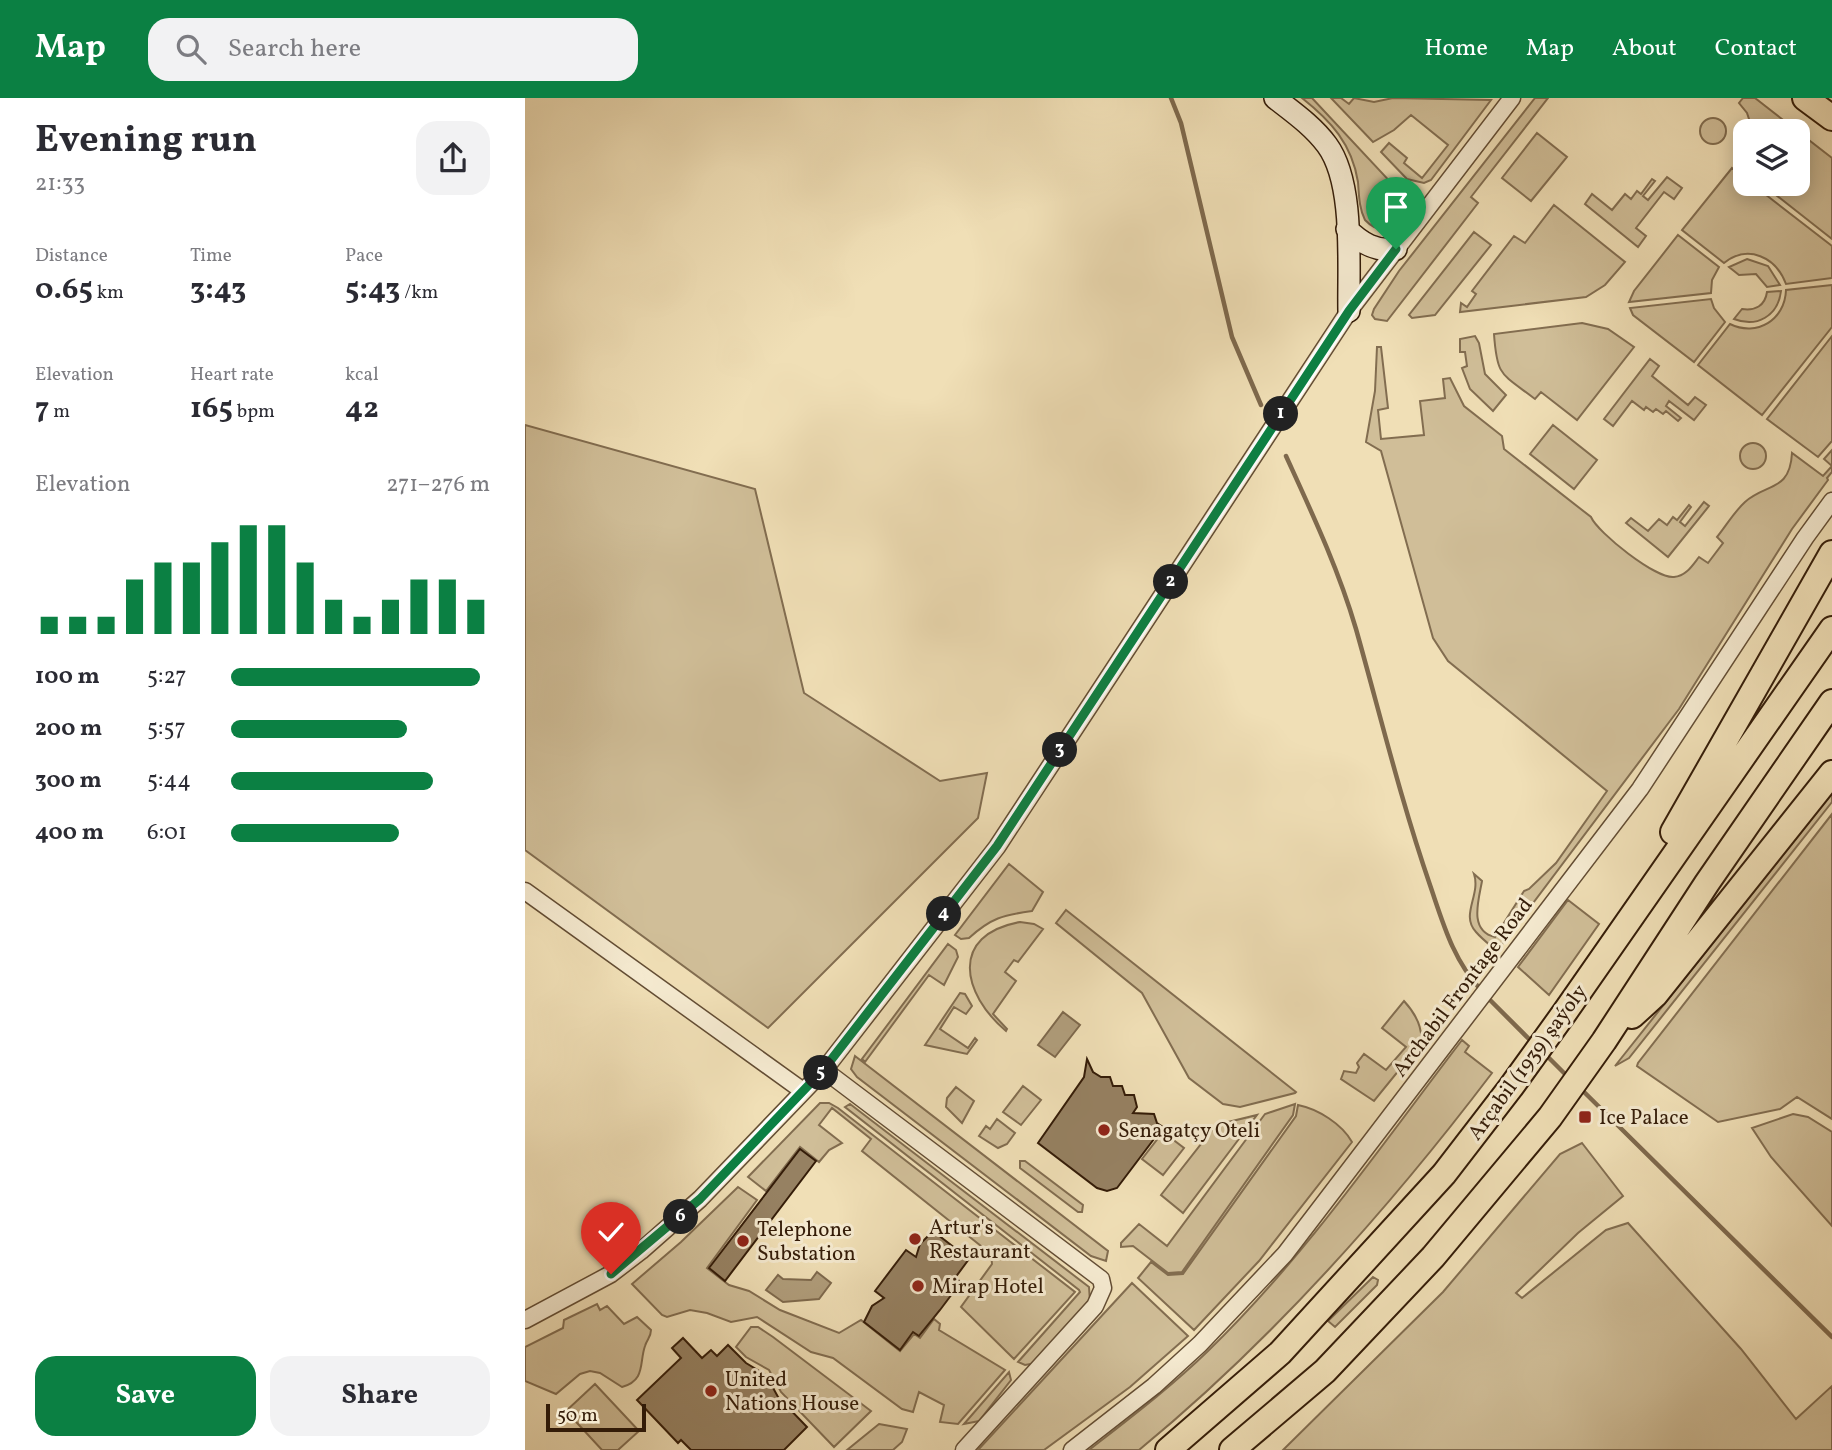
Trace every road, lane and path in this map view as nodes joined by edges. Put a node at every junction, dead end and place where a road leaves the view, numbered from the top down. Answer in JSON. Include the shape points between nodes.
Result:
{"nodes":[{"id":1,"x":1275,"y":98,"type":"edge"},
{"id":2,"x":1512,"y":98,"type":"edge"},
{"id":3,"x":1805,"y":98,"type":"edge"},
{"id":4,"x":1832,"y":118,"type":"edge"},
{"id":5,"x":1347,"y":229,"type":"junction"},
{"id":6,"x":1396,"y":249,"type":"junction"},
{"id":7,"x":1349,"y":311,"type":"junction"},
{"id":8,"x":1832,"y":502,"type":"edge"},
{"id":9,"x":1832,"y":553,"type":"edge"},
{"id":10,"x":1832,"y":629,"type":"edge"},
{"id":11,"x":1832,"y":702,"type":"edge"},
{"id":12,"x":1832,"y":773,"type":"edge"},
{"id":13,"x":525,"y":891,"type":"edge"},
{"id":14,"x":1569,"y":1006,"type":"junction"},
{"id":15,"x":1606,"y":1039,"type":"junction"},
{"id":16,"x":824,"y":1069,"type":"junction"},
{"id":17,"x":803,"y":1091,"type":"junction"},
{"id":18,"x":525,"y":1320,"type":"edge"},
{"id":19,"x":1325,"y":1371,"type":"junction"},
{"id":20,"x":964,"y":1450,"type":"edge"},
{"id":21,"x":1072,"y":1450,"type":"edge"},
{"id":22,"x":1168,"y":1450,"type":"edge"},
{"id":23,"x":1232,"y":1450,"type":"edge"},
{"id":24,"x":1244,"y":1450,"type":"edge"}],
"edges":[{"from":1,"to":5,"type":"street","via":[[1319,136],[1334,156],[1341,174]]},
{"from":2,"to":6,"type":"street"},
{"from":3,"to":4,"type":"main road"},
{"from":5,"to":6,"type":"street","via":[[1375,248]]},
{"from":5,"to":7,"type":"street"},
{"from":6,"to":7,"type":"street"},
{"from":7,"to":16,"type":"street","via":[[997,846]]},
{"from":8,"to":21,"type":"street","name":"Archabil Frontage Road","via":[[1640,789],[1266,1277],[1154,1386]]},
{"from":9,"to":14,"type":"main road"},
{"from":10,"to":14,"type":"main road","name":"Arçabil (1939) şaýoly"},
{"from":11,"to":15,"type":"main road"},
{"from":12,"to":15,"type":"main road","via":[[1655,995]]},
{"from":13,"to":17,"type":"street"},
{"from":14,"to":22,"type":"main road","name":"Arçabil (1939) şaýoly","via":[[1444,1174],[1280,1353]]},
{"from":15,"to":19,"type":"main road","via":[[1550,1117],[1433,1257]]},
{"from":16,"to":17,"type":"street"},
{"from":16,"to":20,"type":"street","via":[[1101,1279],[1104,1288],[1095,1306]]},
{"from":17,"to":18,"type":"street","via":[[700,1199],[641,1251],[611,1274]]},
{"from":19,"to":23,"type":"main road"},
{"from":19,"to":24,"type":"street"}]}
